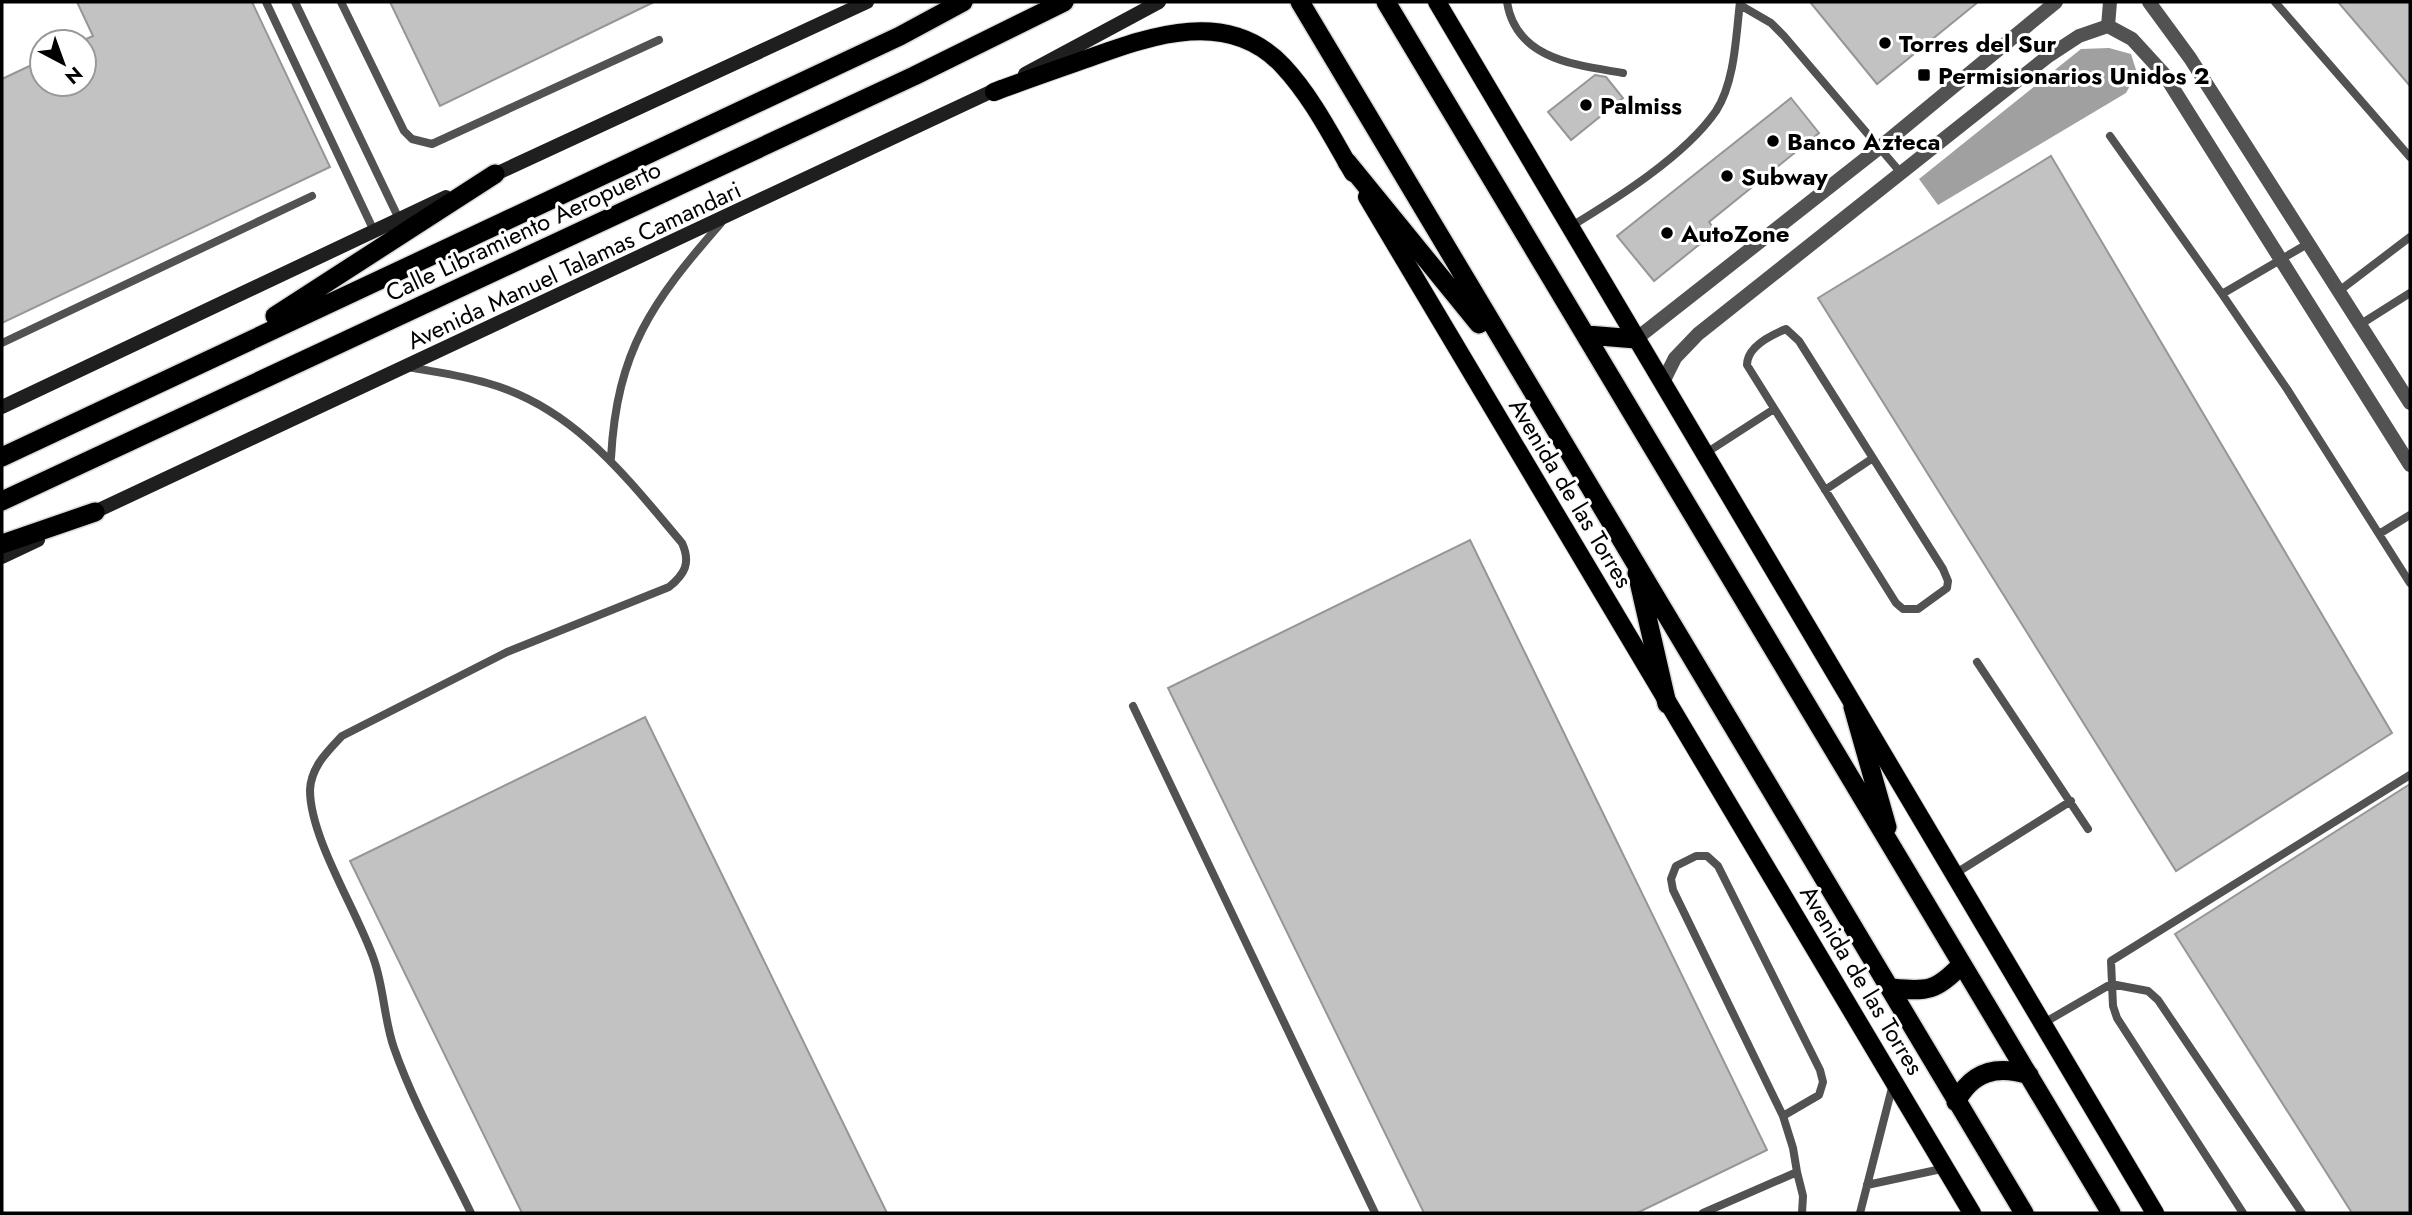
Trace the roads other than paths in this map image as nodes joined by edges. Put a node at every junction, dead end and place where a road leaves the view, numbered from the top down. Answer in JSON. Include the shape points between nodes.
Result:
{"nodes":[{"id":1,"x":266,"y":2,"type":"edge"},
{"id":2,"x":295,"y":2,"type":"edge"},
{"id":3,"x":341,"y":2,"type":"edge"},
{"id":4,"x":867,"y":2,"type":"edge"},
{"id":5,"x":963,"y":2,"type":"edge"},
{"id":6,"x":1064,"y":2,"type":"edge"},
{"id":7,"x":1159,"y":2,"type":"edge"},
{"id":8,"x":1386,"y":2,"type":"edge"},
{"id":9,"x":1437,"y":2,"type":"edge"},
{"id":10,"x":1507,"y":2,"type":"edge"},
{"id":11,"x":2056,"y":2,"type":"edge"},
{"id":12,"x":2110,"y":2,"type":"edge"},
{"id":13,"x":2149,"y":2,"type":"edge"},
{"id":14,"x":2275,"y":2,"type":"edge"},
{"id":15,"x":1740,"y":3,"type":"edge"},
{"id":16,"x":1306,"y":5,"type":"edge"},
{"id":17,"x":2108,"y":26,"type":"junction"},
{"id":18,"x":659,"y":40,"type":"dead end"},
{"id":19,"x":1623,"y":74,"type":"dead end"},
{"id":20,"x":994,"y":92,"type":"junction"},
{"id":21,"x":2110,"y":136,"type":"dead end"},
{"id":22,"x":1879,"y":148,"type":"junction"},
{"id":23,"x":2410,"y":157,"type":"edge"},
{"id":24,"x":1347,"y":162,"type":"junction"},
{"id":25,"x":1901,"y":173,"type":"junction"},
{"id":26,"x":495,"y":174,"type":"junction"},
{"id":27,"x":312,"y":195,"type":"dead end"},
{"id":28,"x":399,"y":219,"type":"junction"},
{"id":29,"x":723,"y":220,"type":"junction"},
{"id":30,"x":1570,"y":227,"type":"junction"},
{"id":31,"x":374,"y":231,"type":"junction"},
{"id":32,"x":2410,"y":237,"type":"edge"},
{"id":33,"x":2309,"y":243,"type":"junction"},
{"id":34,"x":2281,"y":259,"type":"junction"},
{"id":35,"x":2339,"y":291,"type":"junction"},
{"id":36,"x":2410,"y":293,"type":"edge"},
{"id":37,"x":2222,"y":294,"type":"junction"},
{"id":38,"x":2361,"y":324,"type":"junction"},
{"id":39,"x":1587,"y":335,"type":"junction"},
{"id":40,"x":1636,"y":339,"type":"junction"},
{"id":41,"x":2,"y":343,"type":"edge"},
{"id":42,"x":213,"y":356,"type":"junction"},
{"id":43,"x":408,"y":367,"type":"junction"},
{"id":44,"x":1519,"y":373,"type":"junction"},
{"id":45,"x":1663,"y":382,"type":"junction"},
{"id":46,"x":2410,"y":403,"type":"edge"},
{"id":47,"x":2,"y":407,"type":"edge"},
{"id":48,"x":1774,"y":409,"type":"junction"},
{"id":49,"x":1705,"y":454,"type":"junction"},
{"id":50,"x":2,"y":457,"type":"edge"},
{"id":51,"x":611,"y":458,"type":"junction"},
{"id":52,"x":1873,"y":458,"type":"junction"},
{"id":53,"x":2410,"y":465,"type":"edge"},
{"id":54,"x":1825,"y":490,"type":"junction"},
{"id":55,"x":2,"y":501,"type":"edge"},
{"id":56,"x":95,"y":512,"type":"junction"},
{"id":57,"x":2410,"y":515,"type":"edge"},
{"id":58,"x":2379,"y":534,"type":"junction"},
{"id":59,"x":2,"y":544,"type":"edge"},
{"id":60,"x":1633,"y":555,"type":"junction"},
{"id":61,"x":2,"y":557,"type":"edge"},
{"id":62,"x":2410,"y":583,"type":"edge"},
{"id":63,"x":1977,"y":662,"type":"dead end"},
{"id":64,"x":1667,"y":704,"type":"junction"},
{"id":65,"x":1133,"y":706,"type":"dead end"},
{"id":66,"x":1853,"y":707,"type":"junction"},
{"id":67,"x":2410,"y":775,"type":"edge"},
{"id":68,"x":2071,"y":801,"type":"junction"},
{"id":69,"x":2088,"y":829,"type":"dead end"},
{"id":70,"x":1895,"y":855,"type":"junction"},
{"id":71,"x":1953,"y":875,"type":"junction"},
{"id":72,"x":1962,"y":964,"type":"junction"},
{"id":73,"x":2111,"y":984,"type":"junction"},
{"id":74,"x":1892,"y":988,"type":"junction"},
{"id":75,"x":2042,"y":1024,"type":"junction"},
{"id":76,"x":2029,"y":1075,"type":"junction"},
{"id":77,"x":1894,"y":1080,"type":"junction"},
{"id":78,"x":1956,"y":1102,"type":"junction"},
{"id":79,"x":1783,"y":1116,"type":"junction"},
{"id":80,"x":1994,"y":1162,"type":"junction"},
{"id":81,"x":1946,"y":1168,"type":"junction"},
{"id":82,"x":1797,"y":1172,"type":"junction"},
{"id":83,"x":1867,"y":1185,"type":"junction"},
{"id":84,"x":471,"y":1213,"type":"edge"},
{"id":85,"x":1375,"y":1213,"type":"edge"},
{"id":86,"x":1703,"y":1213,"type":"edge"},
{"id":87,"x":1802,"y":1213,"type":"edge"},
{"id":88,"x":1860,"y":1213,"type":"edge"},
{"id":89,"x":1972,"y":1213,"type":"edge"},
{"id":90,"x":2009,"y":1213,"type":"edge"},
{"id":91,"x":2024,"y":1213,"type":"edge"},
{"id":92,"x":2110,"y":1213,"type":"edge"},
{"id":93,"x":2155,"y":1213,"type":"edge"},
{"id":94,"x":2243,"y":1213,"type":"edge"},
{"id":95,"x":2302,"y":1213,"type":"edge"}],
"edges":[{"from":1,"to":31,"type":"lane"},
{"from":2,"to":28,"type":"lane"},
{"from":3,"to":18,"type":"lane","via":[[404,131],[412,139],[432,144]]},
{"from":4,"to":26,"type":"main road"},
{"from":5,"to":42,"type":"highway","name":"Calle Libramiento Aeropuerto","via":[[900,36]]},
{"from":6,"to":55,"type":"highway","name":"Calle Libramiento Aeropuerto"},
{"from":7,"to":20,"type":"main road","name":"Avenida Manuel Talamas Camandari"},
{"from":8,"to":39,"type":"highway"},
{"from":9,"to":30,"type":"main road"},
{"from":10,"to":19,"type":"lane","via":[[1516,27],[1538,51],[1562,62]]},
{"from":11,"to":22,"type":"street"},
{"from":12,"to":17,"type":"street"},
{"from":13,"to":33,"type":"street"},
{"from":14,"to":23,"type":"lane"},
{"from":15,"to":22,"type":"lane","via":[[1772,23]]},
{"from":15,"to":30,"type":"lane","via":[[1726,85],[1716,110],[1663,162]]},
{"from":16,"to":44,"type":"highway","name":"Avenida de las Torres"},
{"from":17,"to":25,"type":"street","via":[[2079,36],[2047,57]]},
{"from":17,"to":34,"type":"street","via":[[2132,39],[2164,74]]},
{"from":20,"to":24,"type":"main road","name":"Avenida de las Torres","via":[[1166,32],[1212,30],[1243,38],[1282,64]]},
{"from":20,"to":29,"type":"main road","name":"Avenida Manuel Talamas Camandari"},
{"from":21,"to":37,"type":"lane"},
{"from":22,"to":25,"type":"lane"},
{"from":22,"to":40,"type":"street"},
{"from":24,"to":44,"type":"highway"},
{"from":24,"to":64,"type":"main road","name":"Avenida de las Torres"},
{"from":25,"to":45,"type":"street","via":[[1698,334],[1675,358]]},
{"from":26,"to":28,"type":"main road"},
{"from":26,"to":42,"type":"highway"},
{"from":27,"to":41,"type":"lane"},
{"from":28,"to":31,"type":"main road"},
{"from":29,"to":43,"type":"main road","name":"Avenida Manuel Talamas Camandari"},
{"from":29,"to":51,"type":"lane","via":[[659,297],[640,331],[619,395]]},
{"from":30,"to":40,"type":"main road"},
{"from":31,"to":47,"type":"main road"},
{"from":32,"to":35,"type":"lane"},
{"from":33,"to":34,"type":"lane"},
{"from":33,"to":35,"type":"street"},
{"from":34,"to":37,"type":"lane"},
{"from":34,"to":53,"type":"street"},
{"from":35,"to":38,"type":"street"},
{"from":36,"to":38,"type":"lane"},
{"from":37,"to":58,"type":"lane"},
{"from":38,"to":46,"type":"street"},
{"from":39,"to":40,"type":"highway"},
{"from":39,"to":70,"type":"highway"},
{"from":40,"to":45,"type":"main road"},
{"from":42,"to":50,"type":"highway","name":"Calle Libramiento Aeropuerto"},
{"from":43,"to":51,"type":"lane","via":[[488,383],[528,400],[565,421]]},
{"from":43,"to":56,"type":"main road","name":"Avenida Manuel Talamas Camandari"},
{"from":44,"to":60,"type":"highway","name":"Avenida de las Torres"},
{"from":45,"to":49,"type":"main road"},
{"from":48,"to":49,"type":"lane"},
{"from":48,"to":52,"type":"lane","via":[[1747,361],[1758,346],[1786,329],[1799,341]]},
{"from":48,"to":54,"type":"lane"},
{"from":49,"to":66,"type":"main road"},
{"from":51,"to":84,"type":"lane","via":[[682,543],[688,556],[679,578],[659,592],[507,652],[398,705],[342,736],[313,773],[313,813],[350,911],[374,958],[399,1063]]},
{"from":52,"to":54,"type":"lane"},
{"from":52,"to":54,"type":"lane","via":[[1948,581],[1947,588],[1928,603],[1910,611],[1896,603]]},
{"from":56,"to":59,"type":"highway"},
{"from":56,"to":61,"type":"main road","name":"Avenida Manuel Talamas Camandari"},
{"from":57,"to":58,"type":"lane"},
{"from":58,"to":62,"type":"lane"},
{"from":60,"to":64,"type":"highway"},
{"from":60,"to":74,"type":"highway","name":"Avenida de las Torres"},
{"from":63,"to":68,"type":"lane"},
{"from":64,"to":77,"type":"main road","name":"Avenida de las Torres"},
{"from":65,"to":85,"type":"lane"},
{"from":66,"to":70,"type":"highway"},
{"from":66,"to":71,"type":"main road"},
{"from":67,"to":73,"type":"lane","via":[[2116,956],[2109,967]]},
{"from":68,"to":69,"type":"lane"},
{"from":68,"to":71,"type":"lane"},
{"from":70,"to":72,"type":"highway"},
{"from":71,"to":75,"type":"main road"},
{"from":72,"to":74,"type":"highway","via":[[1928,990]]},
{"from":72,"to":76,"type":"highway"},
{"from":73,"to":75,"type":"lane"},
{"from":73,"to":94,"type":"lane","via":[[2117,1018]]},
{"from":73,"to":95,"type":"lane","via":[[2148,991],[2158,1000]]},
{"from":74,"to":78,"type":"highway","name":"Avenida de las Torres"},
{"from":75,"to":93,"type":"main road"},
{"from":76,"to":78,"type":"highway","via":[[2000,1068],[1989,1072],[1970,1080]]},
{"from":76,"to":92,"type":"highway"},
{"from":77,"to":81,"type":"main road","name":"Avenida de las Torres"},
{"from":77,"to":83,"type":"lane"},
{"from":78,"to":80,"type":"highway","name":"Avenida de las Torres"},
{"from":79,"to":79,"type":"lane","via":[[1673,890],[1676,866],[1696,856],[1707,856],[1718,866],[1820,1070],[1819,1095]]},
{"from":79,"to":82,"type":"lane"},
{"from":80,"to":90,"type":"highway"},
{"from":80,"to":91,"type":"highway","name":"Avenida de las Torres"},
{"from":81,"to":83,"type":"lane"},
{"from":81,"to":89,"type":"main road","name":"Avenida de las Torres"},
{"from":82,"to":86,"type":"lane"},
{"from":82,"to":87,"type":"lane"},
{"from":83,"to":88,"type":"lane"}]}
